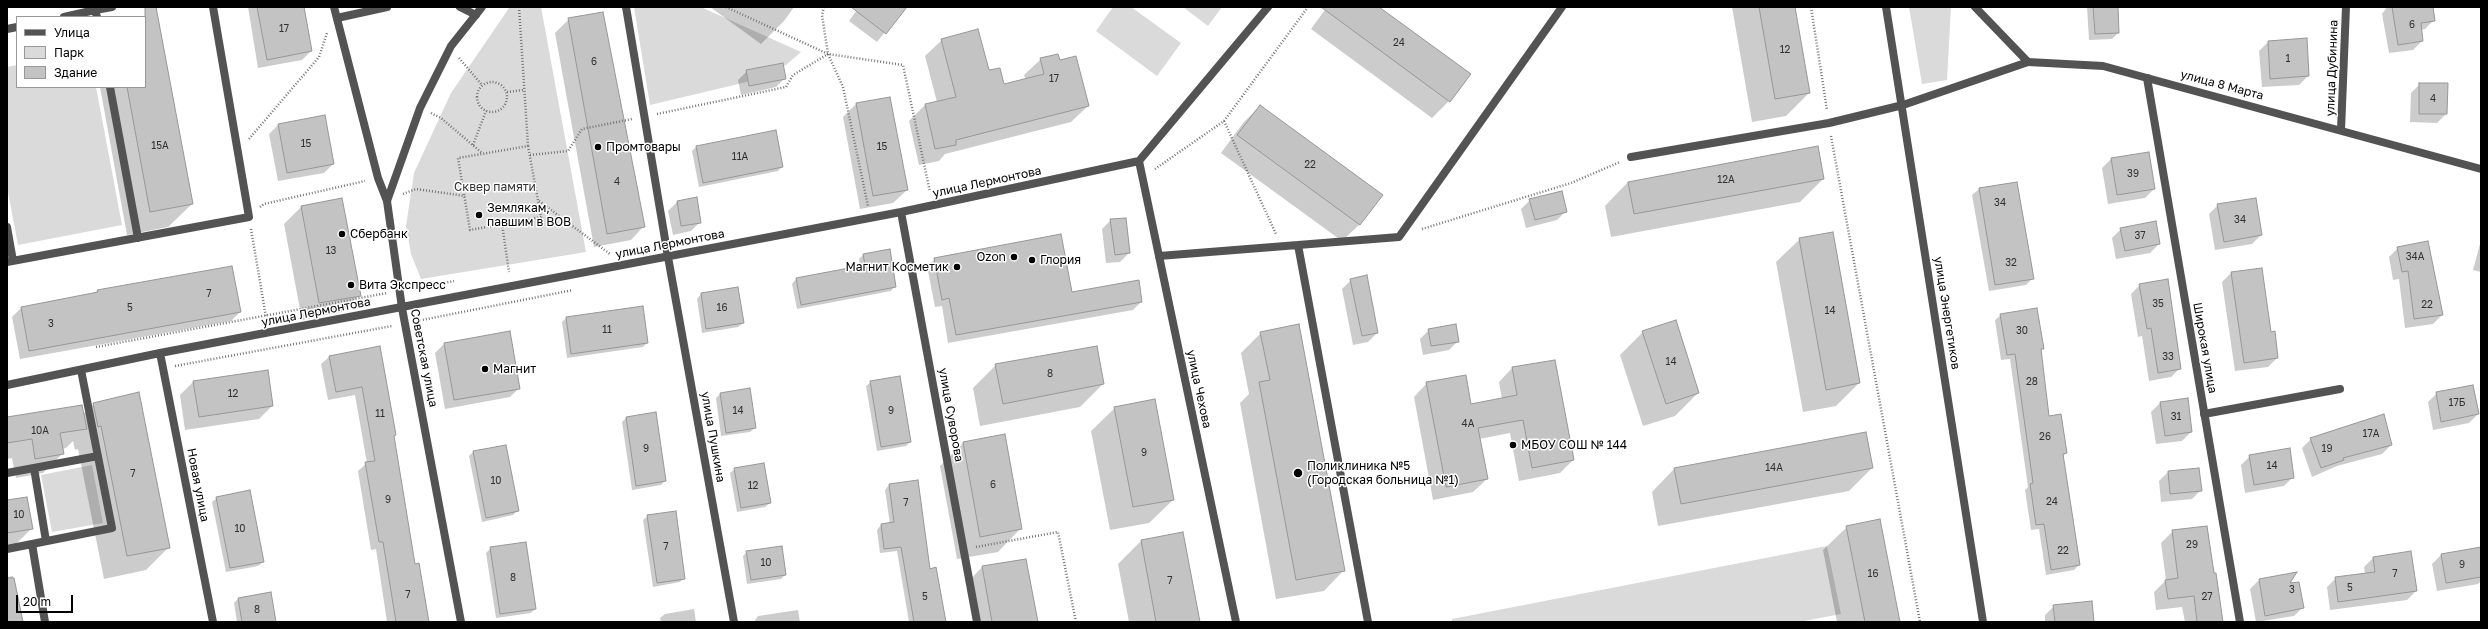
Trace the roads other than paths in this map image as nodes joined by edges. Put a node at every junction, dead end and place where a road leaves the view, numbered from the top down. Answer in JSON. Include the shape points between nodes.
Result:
{"nodes":[{"id":1,"x":112,"y":7,"type":"edge"},
{"id":2,"x":213,"y":7,"type":"edge"},
{"id":3,"x":387,"y":7,"type":"edge"},
{"id":4,"x":460,"y":7,"type":"edge"},
{"id":5,"x":482,"y":7,"type":"edge"},
{"id":6,"x":626,"y":7,"type":"edge"},
{"id":7,"x":1268,"y":7,"type":"edge"},
{"id":8,"x":1562,"y":7,"type":"edge"},
{"id":9,"x":1886,"y":7,"type":"edge"},
{"id":10,"x":1975,"y":7,"type":"edge"},
{"id":11,"x":2346,"y":7,"type":"edge"},
{"id":12,"x":334,"y":8,"type":"edge"},
{"id":13,"x":96,"y":14,"type":"edge"},
{"id":14,"x":476,"y":15,"type":"junction"},
{"id":15,"x":75,"y":16,"type":"edge"},
{"id":16,"x":337,"y":18,"type":"junction"},
{"id":17,"x":2028,"y":62,"type":"junction"},
{"id":18,"x":2147,"y":78,"type":"junction"},
{"id":19,"x":110,"y":88,"type":"edge"},
{"id":20,"x":1903,"y":105,"type":"junction"},
{"id":21,"x":2342,"y":130,"type":"junction"},
{"id":22,"x":1631,"y":157,"type":"road end"},
{"id":23,"x":1139,"y":161,"type":"junction"},
{"id":24,"x":2481,"y":169,"type":"edge"},
{"id":25,"x":387,"y":201,"type":"junction"},
{"id":26,"x":901,"y":212,"type":"junction"},
{"id":27,"x":7,"y":227,"type":"edge"},
{"id":28,"x":138,"y":238,"type":"junction"},
{"id":29,"x":1298,"y":245,"type":"junction"},
{"id":30,"x":1159,"y":256,"type":"junction"},
{"id":31,"x":668,"y":257,"type":"junction"},
{"id":32,"x":10,"y":262,"type":"edge"},
{"id":33,"x":402,"y":308,"type":"junction"},
{"id":34,"x":160,"y":353,"type":"junction"},
{"id":35,"x":81,"y":370,"type":"junction"},
{"id":36,"x":7,"y":385,"type":"edge"},
{"id":37,"x":2340,"y":389,"type":"dead end"},
{"id":38,"x":2204,"y":414,"type":"junction"},
{"id":39,"x":98,"y":456,"type":"junction"},
{"id":40,"x":34,"y":468,"type":"junction"},
{"id":41,"x":7,"y":473,"type":"edge"},
{"id":42,"x":46,"y":541,"type":"junction"},
{"id":43,"x":32,"y":544,"type":"junction"},
{"id":44,"x":7,"y":548,"type":"edge"},
{"id":45,"x":45,"y":622,"type":"edge"},
{"id":46,"x":213,"y":622,"type":"edge"},
{"id":47,"x":461,"y":622,"type":"edge"},
{"id":48,"x":734,"y":622,"type":"edge"},
{"id":49,"x":977,"y":622,"type":"edge"},
{"id":50,"x":1236,"y":622,"type":"edge"},
{"id":51,"x":1368,"y":622,"type":"edge"},
{"id":52,"x":1983,"y":622,"type":"edge"},
{"id":53,"x":2240,"y":622,"type":"edge"}],
"edges":[{"from":1,"to":13,"type":"street"},
{"from":2,"to":28,"type":"street","via":[[249,217]]},
{"from":3,"to":16,"type":"street"},
{"from":4,"to":14,"type":"street"},
{"from":5,"to":14,"type":"street"},
{"from":6,"to":31,"type":"street","name":"улица Пушкина"},
{"from":7,"to":23,"type":"street"},
{"from":8,"to":29,"type":"street","via":[[1399,237]]},
{"from":9,"to":20,"type":"street","name":"улица Энергетиков"},
{"from":10,"to":17,"type":"street"},
{"from":11,"to":21,"type":"street","name":"улица Дубинина"},
{"from":12,"to":16,"type":"street","name":"Советская улица"},
{"from":13,"to":15,"type":"street"},
{"from":14,"to":25,"type":"street","via":[[451,46],[420,108]]},
{"from":16,"to":25,"type":"street","name":"Советская улица","via":[[378,178]]},
{"from":17,"to":18,"type":"street","name":"улица 8 Марта","via":[[2103,66]]},
{"from":17,"to":20,"type":"street"},
{"from":18,"to":21,"type":"street","name":"улица 8 Марта"},
{"from":18,"to":38,"type":"street","name":"Широкая улица"},
{"from":19,"to":28,"type":"street"},
{"from":20,"to":22,"type":"street","via":[[1829,123]]},
{"from":20,"to":52,"type":"street","name":"улица Энергетиков"},
{"from":21,"to":24,"type":"street","name":"улица 8 Марта"},
{"from":23,"to":26,"type":"street","name":"улица Лермонтова"},
{"from":23,"to":30,"type":"street","name":"улица Чехова"},
{"from":25,"to":33,"type":"street","name":"Советская улица"},
{"from":26,"to":31,"type":"street","name":"улица Лермонтова"},
{"from":26,"to":49,"type":"street","name":"улица Суворова"},
{"from":27,"to":32,"type":"street"},
{"from":28,"to":32,"type":"street"},
{"from":29,"to":30,"type":"street"},
{"from":29,"to":51,"type":"street"},
{"from":30,"to":50,"type":"street","name":"улица Чехова"},
{"from":31,"to":33,"type":"street","name":"улица Лермонтова"},
{"from":31,"to":48,"type":"street","name":"улица Пушкина"},
{"from":33,"to":34,"type":"street","name":"улица Лермонтова"},
{"from":33,"to":47,"type":"street","name":"Советская улица"},
{"from":34,"to":35,"type":"street","name":"улица Лермонтова"},
{"from":34,"to":46,"type":"street","name":"Новая улица"},
{"from":35,"to":36,"type":"street","name":"улица Лермонтова"},
{"from":35,"to":39,"type":"street"},
{"from":37,"to":38,"type":"street"},
{"from":38,"to":53,"type":"street","name":"Широкая улица"},
{"from":39,"to":40,"type":"street"},
{"from":39,"to":42,"type":"street","via":[[112,528]]},
{"from":40,"to":41,"type":"street"},
{"from":40,"to":42,"type":"street"},
{"from":42,"to":43,"type":"street"},
{"from":43,"to":44,"type":"street"},
{"from":43,"to":45,"type":"street"}]}
